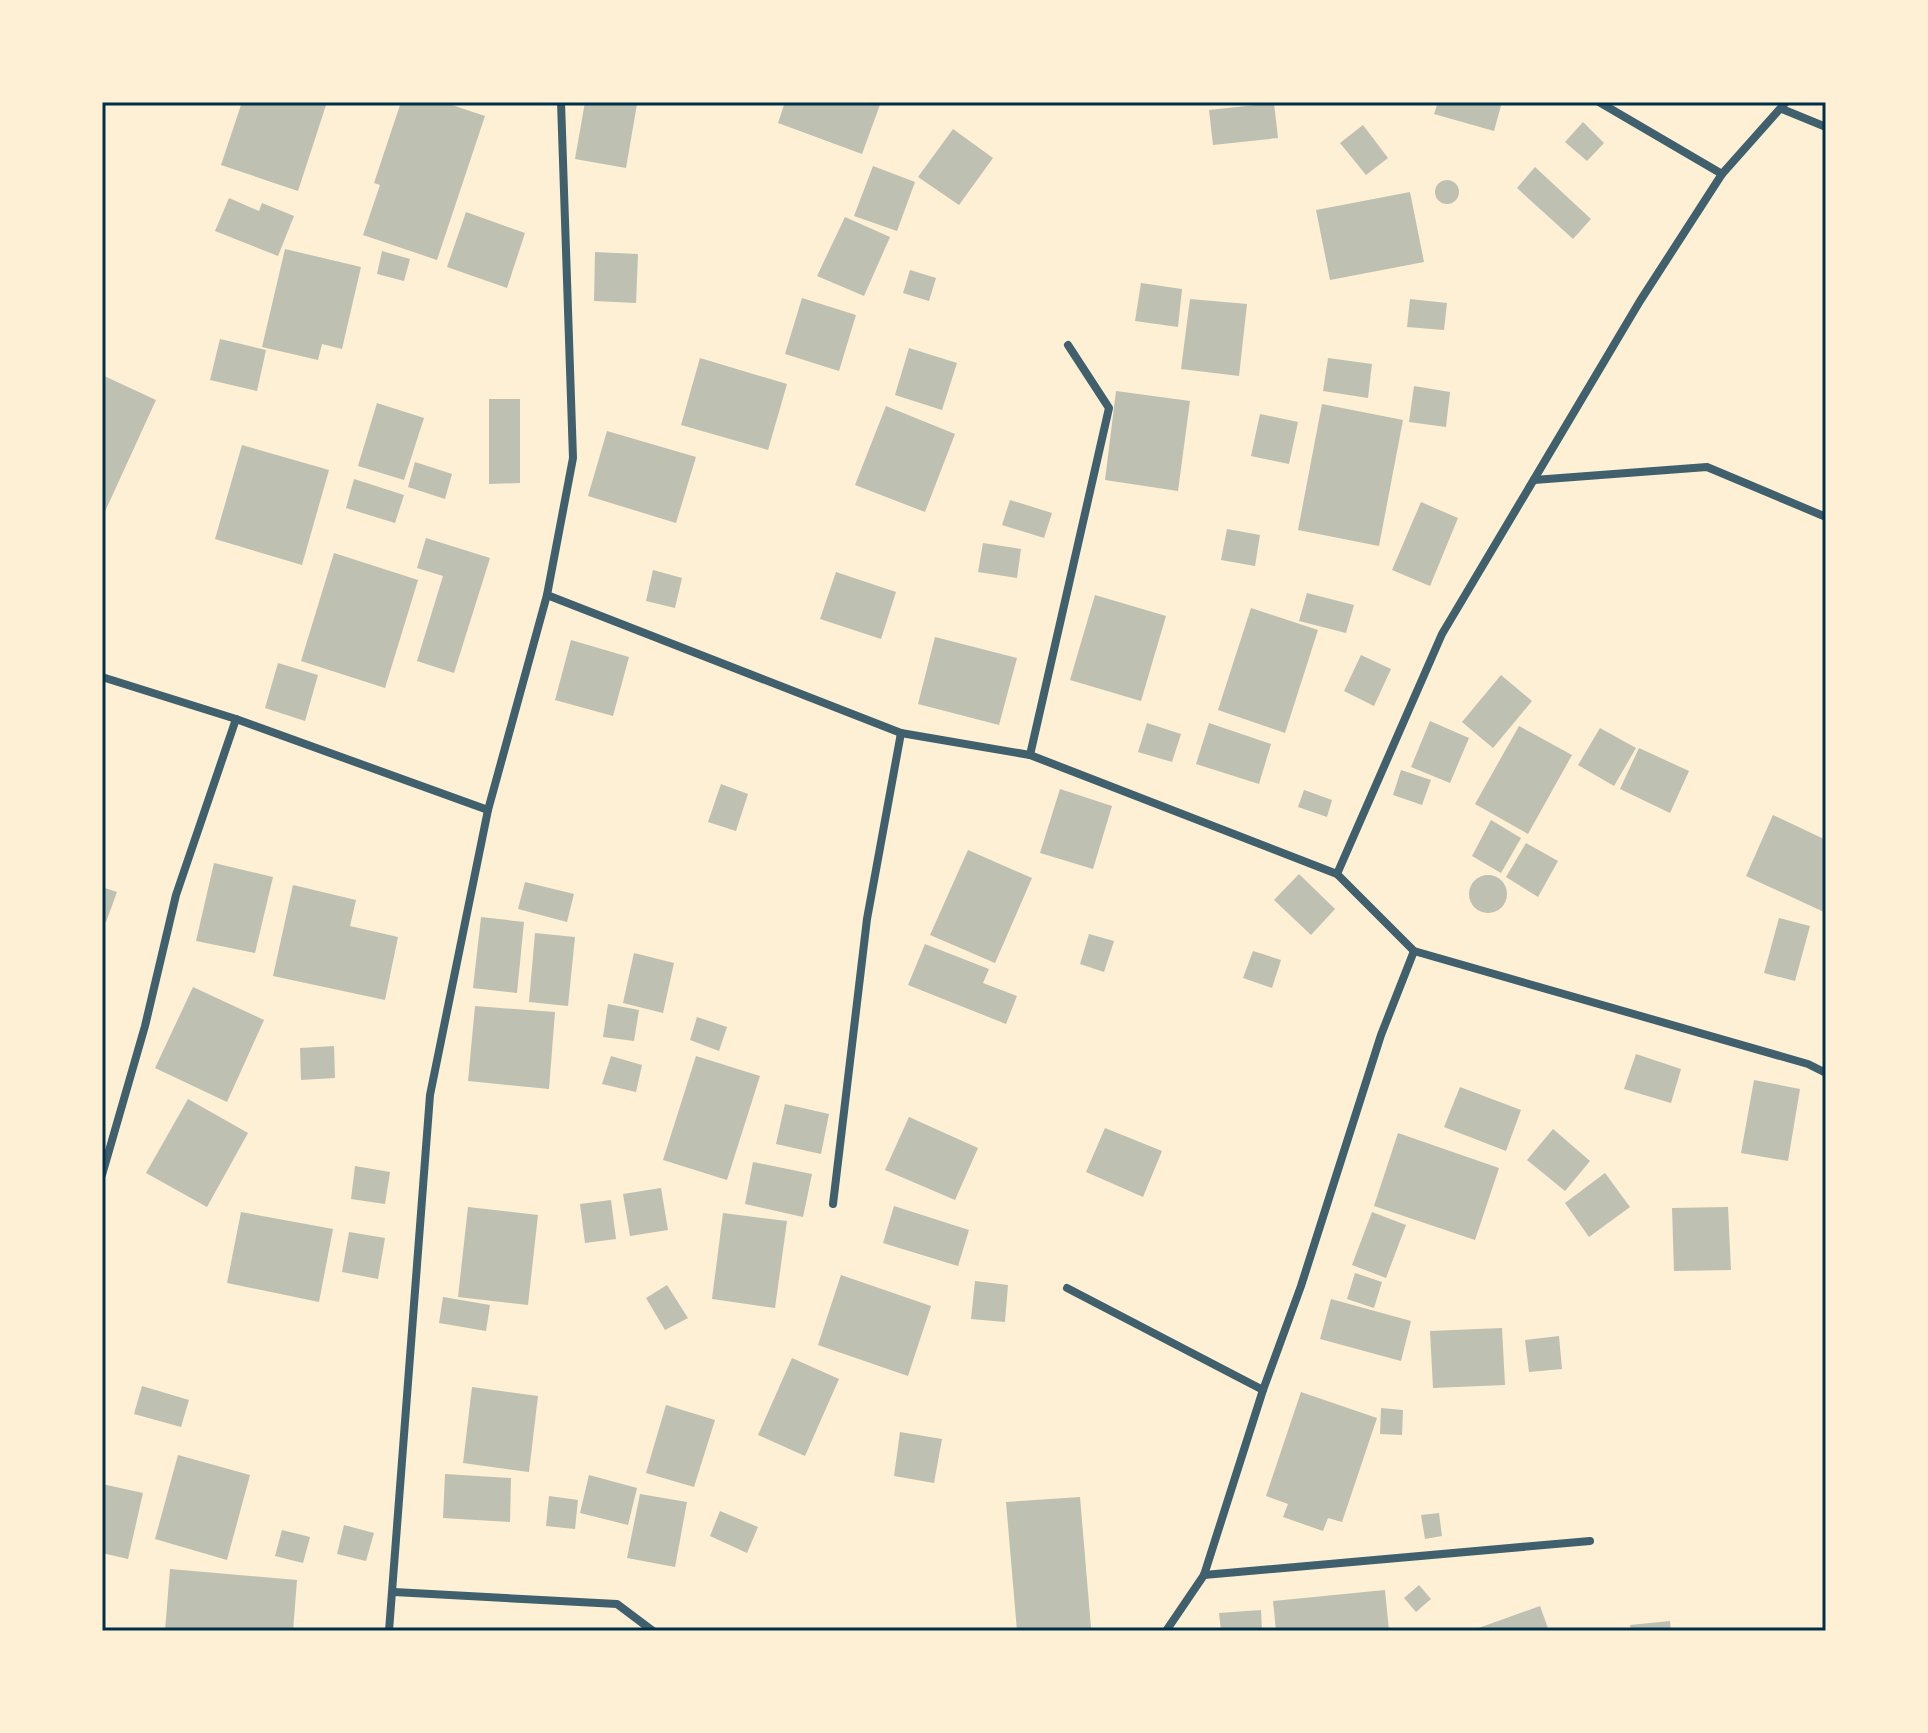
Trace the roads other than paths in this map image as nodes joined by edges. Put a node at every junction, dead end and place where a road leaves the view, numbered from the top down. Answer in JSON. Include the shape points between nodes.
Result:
{"nodes":[{"id":1,"x":561,"y":102,"type":"edge"},
{"id":2,"x":1599,"y":102,"type":"edge"},
{"id":3,"x":1784,"y":105,"type":"edge"},
{"id":4,"x":1826,"y":127,"type":"edge"},
{"id":5,"x":1722,"y":174,"type":"junction"},
{"id":6,"x":1068,"y":345,"type":"dead end"},
{"id":7,"x":1534,"y":480,"type":"junction"},
{"id":8,"x":1826,"y":517,"type":"edge"},
{"id":9,"x":547,"y":595,"type":"junction"},
{"id":10,"x":102,"y":677,"type":"edge"},
{"id":11,"x":236,"y":719,"type":"junction"},
{"id":12,"x":901,"y":733,"type":"junction"},
{"id":13,"x":1030,"y":755,"type":"junction"},
{"id":14,"x":488,"y":810,"type":"junction"},
{"id":15,"x":1337,"y":874,"type":"junction"},
{"id":16,"x":1414,"y":951,"type":"junction"},
{"id":17,"x":1826,"y":1073,"type":"edge"},
{"id":18,"x":102,"y":1175,"type":"edge"},
{"id":19,"x":833,"y":1204,"type":"dead end"},
{"id":20,"x":1067,"y":1288,"type":"dead end"},
{"id":21,"x":1263,"y":1390,"type":"junction"},
{"id":22,"x":1590,"y":1541,"type":"dead end"},
{"id":23,"x":1204,"y":1575,"type":"junction"},
{"id":24,"x":394,"y":1592,"type":"junction"},
{"id":25,"x":389,"y":1631,"type":"edge"},
{"id":26,"x":653,"y":1631,"type":"edge"},
{"id":27,"x":1166,"y":1631,"type":"edge"}],
"edges":[{"from":1,"to":9,"type":"street","via":[[573,458]]},
{"from":2,"to":5,"type":"street"},
{"from":3,"to":4,"type":"street"},
{"from":3,"to":5,"type":"street"},
{"from":5,"to":7,"type":"street"},
{"from":6,"to":13,"type":"street","via":[[1109,408]]},
{"from":7,"to":8,"type":"street","via":[[1707,467]]},
{"from":7,"to":15,"type":"street","via":[[1442,634]]},
{"from":9,"to":12,"type":"street"},
{"from":9,"to":14,"type":"street"},
{"from":10,"to":11,"type":"street"},
{"from":11,"to":14,"type":"street"},
{"from":11,"to":18,"type":"street","via":[[176,895]]},
{"from":12,"to":13,"type":"street"},
{"from":12,"to":19,"type":"street","via":[[867,919]]},
{"from":13,"to":15,"type":"street"},
{"from":14,"to":24,"type":"street","via":[[430,1095]]},
{"from":15,"to":16,"type":"street"},
{"from":16,"to":17,"type":"street"},
{"from":16,"to":21,"type":"street"},
{"from":20,"to":21,"type":"street"},
{"from":21,"to":23,"type":"street"},
{"from":22,"to":23,"type":"street"},
{"from":23,"to":27,"type":"street"},
{"from":24,"to":25,"type":"street"},
{"from":24,"to":26,"type":"street","via":[[617,1604]]}]}
